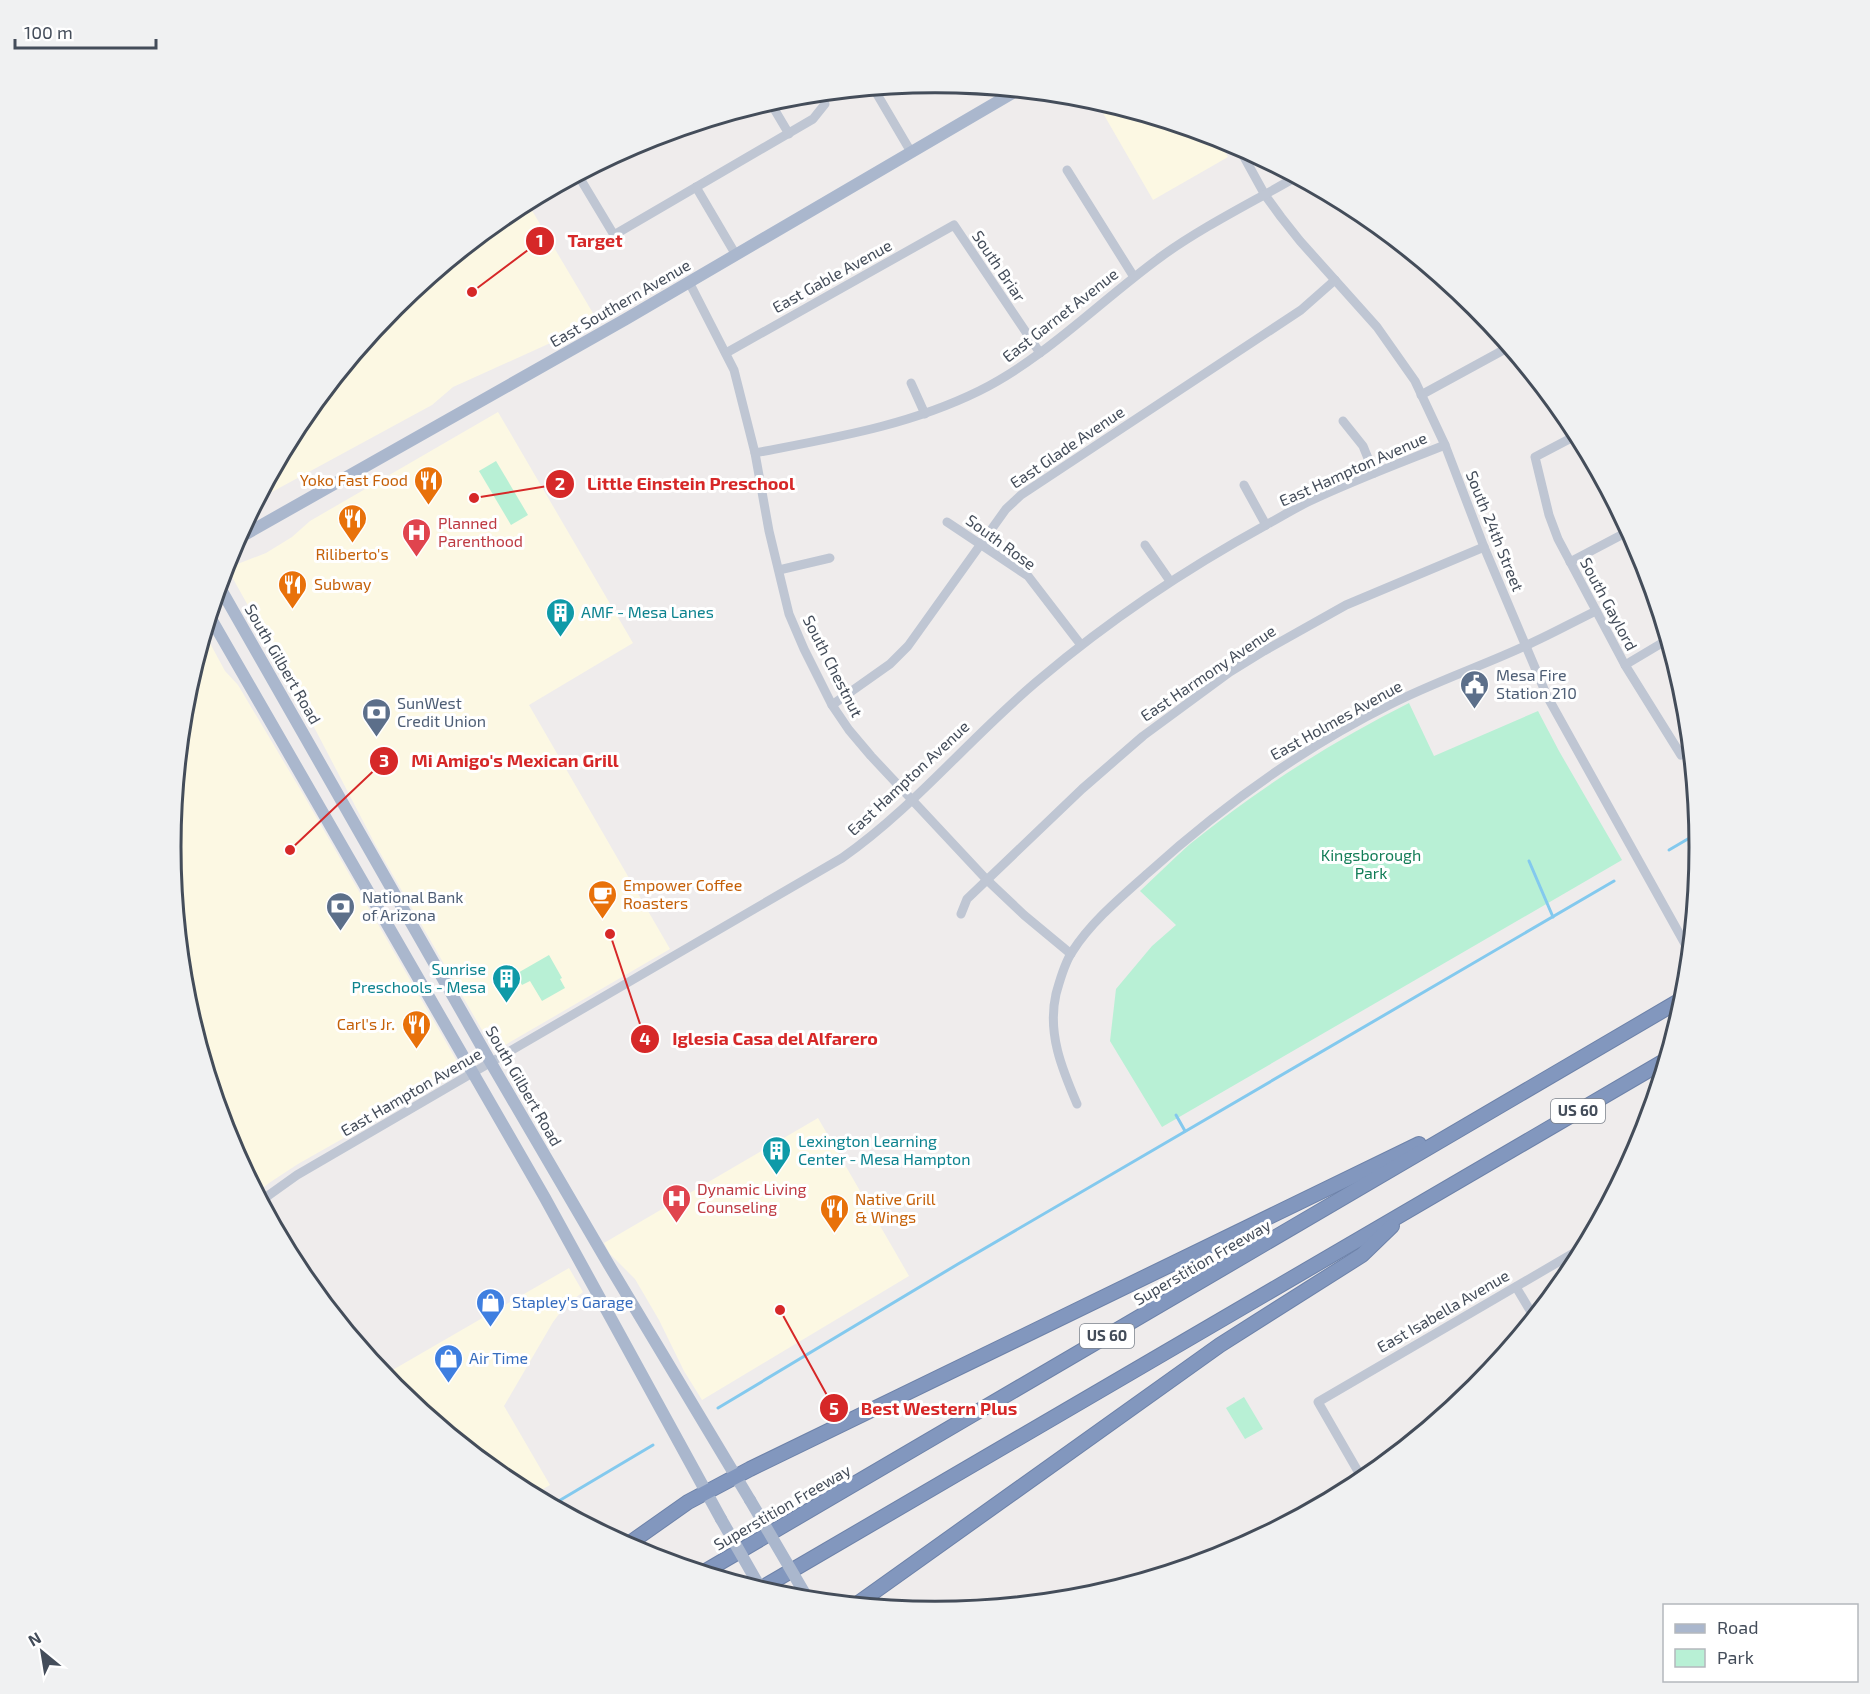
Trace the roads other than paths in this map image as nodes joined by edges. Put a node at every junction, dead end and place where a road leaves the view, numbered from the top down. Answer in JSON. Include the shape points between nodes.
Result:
{"nodes":[{"id":1,"x":878,"y":96,"type":"edge"},
{"id":2,"x":1005,"y":97,"type":"edge"},
{"id":3,"x":825,"y":104,"type":"dead end"},
{"id":4,"x":775,"y":110,"type":"edge"},
{"id":5,"x":789,"y":134,"type":"junction"},
{"id":6,"x":911,"y":152,"type":"junction"},
{"id":7,"x":1246,"y":160,"type":"edge"},
{"id":8,"x":1067,"y":170,"type":"dead end"},
{"id":9,"x":582,"y":182,"type":"edge"},
{"id":10,"x":1288,"y":182,"type":"edge"},
{"id":11,"x":696,"y":187,"type":"junction"},
{"id":12,"x":1265,"y":195,"type":"junction"},
{"id":13,"x":954,"y":225,"type":"joint"},
{"id":14,"x":736,"y":255,"type":"junction"},
{"id":15,"x":1134,"y":277,"type":"junction"},
{"id":16,"x":1335,"y":280,"type":"junction"},
{"id":17,"x":689,"y":282,"type":"junction"},
{"id":18,"x":1502,"y":350,"type":"edge"},
{"id":19,"x":726,"y":353,"type":"junction"},
{"id":20,"x":1040,"y":353,"type":"junction"},
{"id":21,"x":911,"y":383,"type":"dead end"},
{"id":22,"x":1422,"y":395,"type":"junction"},
{"id":23,"x":925,"y":414,"type":"junction"},
{"id":24,"x":1343,"y":421,"type":"dead end"},
{"id":25,"x":1569,"y":439,"type":"edge"},
{"id":26,"x":1445,"y":445,"type":"junction"},
{"id":27,"x":755,"y":453,"type":"junction"},
{"id":28,"x":1374,"y":473,"type":"junction"},
{"id":29,"x":1244,"y":485,"type":"dead end"},
{"id":30,"x":947,"y":522,"type":"dead end"},
{"id":31,"x":1266,"y":525,"type":"junction"},
{"id":32,"x":251,"y":531,"type":"edge"},
{"id":33,"x":1621,"y":535,"type":"edge"},
{"id":34,"x":980,"y":543,"type":"junction"},
{"id":35,"x":1145,"y":545,"type":"dead end"},
{"id":36,"x":1484,"y":547,"type":"junction"},
{"id":37,"x":830,"y":558,"type":"dead end"},
{"id":38,"x":1570,"y":562,"type":"junction"},
{"id":39,"x":778,"y":570,"type":"junction"},
{"id":40,"x":1170,"y":581,"type":"junction"},
{"id":41,"x":224,"y":596,"type":"edge"},
{"id":42,"x":1596,"y":611,"type":"junction"},
{"id":43,"x":215,"y":625,"type":"edge"},
{"id":44,"x":1661,"y":644,"type":"edge"},
{"id":45,"x":1081,"y":645,"type":"junction"},
{"id":46,"x":1526,"y":646,"type":"junction"},
{"id":47,"x":1624,"y":665,"type":"junction"},
{"id":48,"x":832,"y":705,"type":"junction"},
{"id":49,"x":1683,"y":749,"type":"edge"},
{"id":50,"x":912,"y":799,"type":"junction"},
{"id":51,"x":986,"y":879,"type":"junction"},
{"id":52,"x":961,"y":914,"type":"dead end"},
{"id":53,"x":1683,"y":941,"type":"edge"},
{"id":54,"x":1071,"y":954,"type":"junction"},
{"id":55,"x":1672,"y":1005,"type":"edge"},
{"id":56,"x":491,"y":1063,"type":"junction"},
{"id":57,"x":1656,"y":1066,"type":"edge"},
{"id":58,"x":473,"y":1073,"type":"junction"},
{"id":59,"x":1510,"y":1100,"type":"junction"},
{"id":60,"x":1077,"y":1104,"type":"dead end"},
{"id":61,"x":268,"y":1196,"type":"edge"},
{"id":62,"x":1409,"y":1210,"type":"junction"},
{"id":63,"x":1568,"y":1256,"type":"edge"},
{"id":64,"x":1516,"y":1287,"type":"junction"},
{"id":65,"x":1530,"y":1310,"type":"edge"},
{"id":66,"x":1359,"y":1470,"type":"edge"},
{"id":67,"x":736,"y":1476,"type":"junction"},
{"id":68,"x":706,"y":1492,"type":"junction"},
{"id":69,"x":636,"y":1539,"type":"edge"},
{"id":70,"x":713,"y":1567,"type":"edge"},
{"id":71,"x":755,"y":1579,"type":"edge"},
{"id":72,"x":771,"y":1583,"type":"edge"},
{"id":73,"x":802,"y":1589,"type":"edge"},
{"id":74,"x":866,"y":1597,"type":"edge"}],
"edges":[{"from":1,"to":6,"type":"street"},
{"from":2,"to":6,"type":"main road","name":"East Southern Avenue"},
{"from":3,"to":5,"type":"street","via":[[813,119]]},
{"from":4,"to":5,"type":"street"},
{"from":5,"to":11,"type":"street"},
{"from":6,"to":14,"type":"main road","name":"East Southern Avenue"},
{"from":7,"to":12,"type":"street","name":"South 24th Street"},
{"from":8,"to":15,"type":"street"},
{"from":9,"to":11,"type":"street","via":[[614,235]]},
{"from":10,"to":12,"type":"street","name":"East Garnet Avenue"},
{"from":11,"to":14,"type":"street"},
{"from":12,"to":15,"type":"street","name":"East Garnet Avenue","via":[[1164,254]]},
{"from":12,"to":16,"type":"street","name":"South 24th Street"},
{"from":13,"to":19,"type":"street","name":"East Gable Avenue"},
{"from":13,"to":20,"type":"street","name":"South Briar"},
{"from":14,"to":17,"type":"main road","name":"East Southern Avenue"},
{"from":15,"to":20,"type":"street","name":"East Garnet Avenue"},
{"from":16,"to":22,"type":"street","name":"South 24th Street","via":[[1387,340]]},
{"from":16,"to":34,"type":"street","name":"East Glade Avenue","via":[[1301,310],[1021,495]]},
{"from":17,"to":19,"type":"street","name":"South Chestnut"},
{"from":17,"to":32,"type":"main road","name":"East Southern Avenue"},
{"from":18,"to":22,"type":"street"},
{"from":19,"to":27,"type":"street","name":"South Chestnut","via":[[739,386]]},
{"from":20,"to":23,"type":"street","name":"East Garnet Avenue","via":[[977,392]]},
{"from":21,"to":23,"type":"street"},
{"from":22,"to":26,"type":"street","name":"South 24th Street"},
{"from":23,"to":27,"type":"street","name":"East Garnet Avenue","via":[[862,433]]},
{"from":24,"to":28,"type":"street","via":[[1363,446]]},
{"from":25,"to":38,"type":"street","name":"South Gaylord","via":[[1535,457],[1549,515]]},
{"from":26,"to":28,"type":"street","name":"East Hampton Avenue"},
{"from":26,"to":36,"type":"street","name":"South 24th Street"},
{"from":27,"to":39,"type":"street","name":"South Chestnut"},
{"from":28,"to":31,"type":"street","name":"East Hampton Avenue"},
{"from":29,"to":31,"type":"street"},
{"from":30,"to":34,"type":"street","name":"South Rose"},
{"from":31,"to":40,"type":"street","name":"East Hampton Avenue"},
{"from":33,"to":38,"type":"street"},
{"from":34,"to":45,"type":"street","name":"South Rose","via":[[1028,576]]},
{"from":34,"to":48,"type":"street","name":"East Glade Avenue","via":[[908,646],[890,664]]},
{"from":35,"to":40,"type":"street"},
{"from":36,"to":46,"type":"street","name":"South 24th Street"},
{"from":36,"to":51,"type":"street","name":"East Harmony Avenue","via":[[1346,605],[1230,672],[1143,736]]},
{"from":37,"to":39,"type":"street"},
{"from":38,"to":42,"type":"street","name":"South Gaylord"},
{"from":39,"to":48,"type":"street","name":"South Chestnut","via":[[789,614]]},
{"from":40,"to":45,"type":"street","name":"East Hampton Avenue"},
{"from":41,"to":56,"type":"main road","name":"South Gilbert Road"},
{"from":42,"to":46,"type":"street","name":"East Holmes Avenue"},
{"from":42,"to":47,"type":"street","name":"South Gaylord"},
{"from":43,"to":58,"type":"main road"},
{"from":44,"to":47,"type":"street"},
{"from":45,"to":50,"type":"street","name":"East Hampton Avenue","via":[[1002,710]]},
{"from":46,"to":53,"type":"street","name":"South 24th Street","via":[[1564,728]]},
{"from":46,"to":54,"type":"street","name":"East Holmes Avenue","via":[[1388,705],[1270,774],[1154,867],[1100,919]]},
{"from":47,"to":49,"type":"street","name":"South Gaylord"},
{"from":48,"to":50,"type":"street","name":"South Chestnut","via":[[871,756]]},
{"from":50,"to":51,"type":"street","name":"South Chestnut"},
{"from":50,"to":56,"type":"street","name":"East Hampton Avenue","via":[[867,840],[831,865]]},
{"from":51,"to":52,"type":"street","name":"East Harmony Avenue","via":[[967,899]]},
{"from":51,"to":54,"type":"street","name":"South Chestnut"},
{"from":54,"to":60,"type":"street","name":"East Holmes Avenue","via":[[1056,997],[1055,1041]]},
{"from":55,"to":59,"type":"highway","name":"Superstition Freeway","number":"US 60"},
{"from":56,"to":58,"type":"street","name":"East Hampton Avenue"},
{"from":56,"to":67,"type":"main road","name":"South Gilbert Road"},
{"from":57,"to":62,"type":"highway","number":"US 60"},
{"from":58,"to":61,"type":"street","name":"East Hampton Avenue","via":[[297,1175]]},
{"from":58,"to":68,"type":"main road"},
{"from":59,"to":67,"type":"highway"},
{"from":59,"to":70,"type":"highway","name":"Superstition Freeway","number":"US 60"},
{"from":62,"to":72,"type":"highway","number":"US 60"},
{"from":62,"to":74,"type":"highway","via":[[1362,1255],[1220,1345]]},
{"from":63,"to":64,"type":"street","name":"East Isabella Avenue"},
{"from":64,"to":65,"type":"street"},
{"from":64,"to":66,"type":"street","name":"East Isabella Avenue","via":[[1318,1402]]},
{"from":67,"to":68,"type":"highway"},
{"from":67,"to":73,"type":"main road","name":"South Gilbert Road","bridge":true},
{"from":68,"to":69,"type":"highway"},
{"from":68,"to":71,"type":"main road","bridge":true}]}
